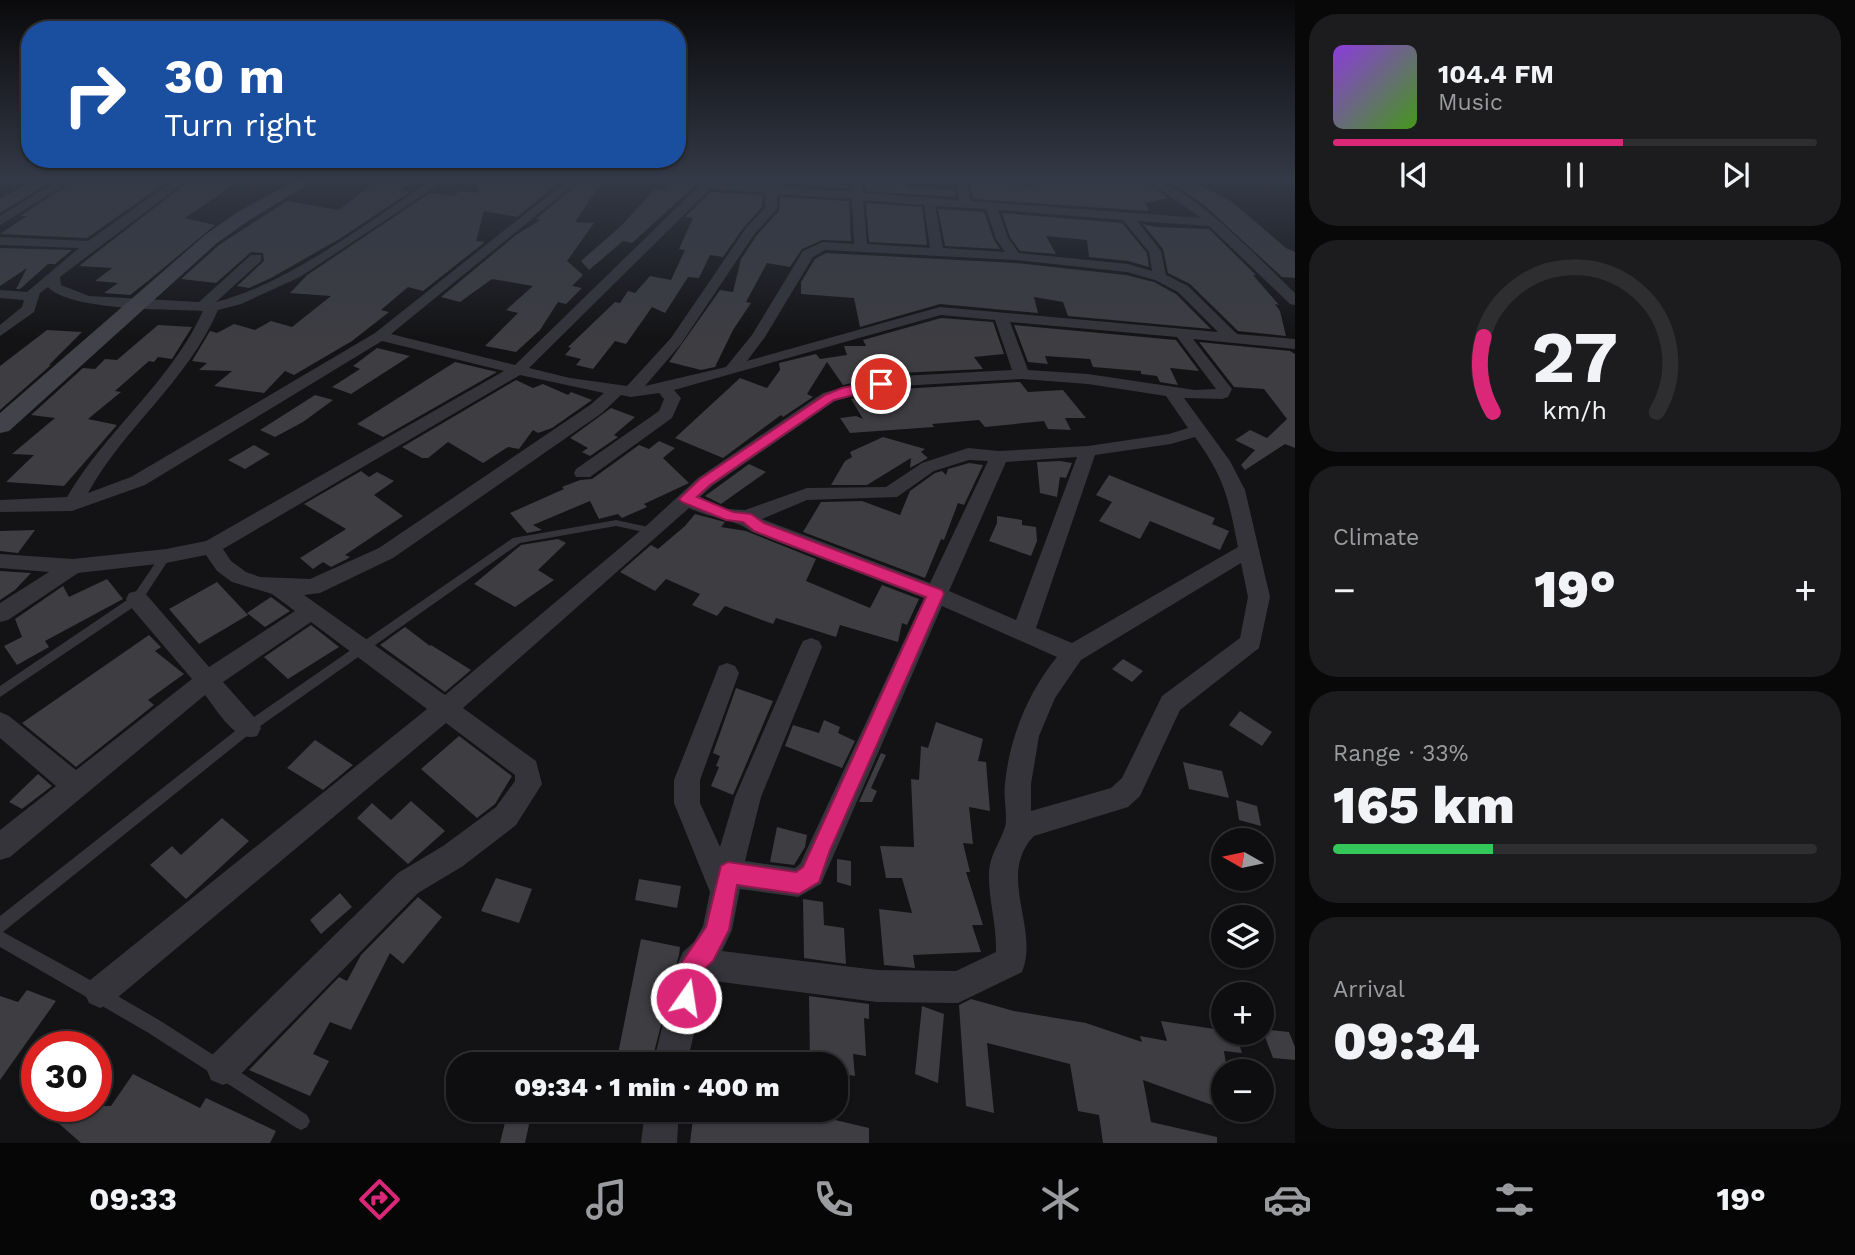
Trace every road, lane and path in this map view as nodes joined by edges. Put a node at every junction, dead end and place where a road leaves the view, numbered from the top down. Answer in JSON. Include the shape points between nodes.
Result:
{"nodes":[{"id":1,"x":109,"y":232,"type":"edge"},
{"id":2,"x":220,"y":232,"type":"edge"},
{"id":3,"x":359,"y":232,"type":"edge"},
{"id":4,"x":509,"y":232,"type":"edge"},
{"id":5,"x":659,"y":232,"type":"edge"},
{"id":6,"x":749,"y":232,"type":"edge"},
{"id":7,"x":861,"y":232,"type":"edge"},
{"id":8,"x":934,"y":232,"type":"edge"},
{"id":9,"x":1000,"y":232,"type":"edge"},
{"id":10,"x":1139,"y":232,"type":"edge"},
{"id":11,"x":1224,"y":232,"type":"edge"},
{"id":12,"x":0,"y":240,"type":"edge"},
{"id":13,"x":91,"y":245,"type":"junction"},
{"id":14,"x":862,"y":247,"type":"junction"},
{"id":15,"x":937,"y":251,"type":"junction"},
{"id":16,"x":1014,"y":256,"type":"junction"},
{"id":17,"x":256,"y":258,"type":"dead end"},
{"id":18,"x":52,"y":276,"type":"junction"},
{"id":19,"x":1160,"y":277,"type":"junction"},
{"id":20,"x":0,"y":295,"type":"edge"},
{"id":21,"x":32,"y":297,"type":"junction"},
{"id":22,"x":1295,"y":301,"type":"edge"},
{"id":23,"x":137,"y":304,"type":"junction"},
{"id":24,"x":207,"y":307,"type":"junction"},
{"id":25,"x":1001,"y":318,"type":"junction"},
{"id":26,"x":0,"y":332,"type":"edge"},
{"id":27,"x":380,"y":336,"type":"junction"},
{"id":28,"x":1183,"y":336,"type":"junction"},
{"id":29,"x":1234,"y":340,"type":"junction"},
{"id":30,"x":1295,"y":344,"type":"edge"},
{"id":31,"x":518,"y":370,"type":"junction"},
{"id":32,"x":732,"y":370,"type":"junction"},
{"id":33,"x":1022,"y":374,"type":"junction"},
{"id":34,"x":663,"y":388,"type":"junction"},
{"id":35,"x":623,"y":391,"type":"junction"},
{"id":36,"x":1172,"y":393,"type":"junction"},
{"id":37,"x":0,"y":426,"type":"edge"},
{"id":38,"x":1199,"y":430,"type":"junction"},
{"id":39,"x":1088,"y":451,"type":"junction"},
{"id":40,"x":999,"y":457,"type":"junction"},
{"id":41,"x":583,"y":473,"type":"dead end"},
{"id":42,"x":687,"y":499,"type":"junction"},
{"id":43,"x":72,"y":505,"type":"junction"},
{"id":44,"x":0,"y":506,"type":"edge"},
{"id":45,"x":746,"y":517,"type":"junction"},
{"id":46,"x":653,"y":531,"type":"junction"},
{"id":47,"x":211,"y":547,"type":"junction"},
{"id":48,"x":1248,"y":550,"type":"junction"},
{"id":49,"x":166,"y":556,"type":"junction"},
{"id":50,"x":0,"y":561,"type":"edge"},
{"id":51,"x":73,"y":566,"type":"junction"},
{"id":52,"x":278,"y":587,"type":"junction"},
{"id":53,"x":936,"y":594,"type":"junction"},
{"id":54,"x":136,"y":599,"type":"junction"},
{"id":55,"x":311,"y":611,"type":"junction"},
{"id":56,"x":0,"y":614,"type":"edge"},
{"id":57,"x":1023,"y":632,"type":"junction"},
{"id":58,"x":811,"y":647,"type":"dead end"},
{"id":59,"x":363,"y":648,"type":"junction"},
{"id":60,"x":1073,"y":654,"type":"junction"},
{"id":61,"x":727,"y":673,"type":"dead end"},
{"id":62,"x":206,"y":681,"type":"junction"},
{"id":63,"x":0,"y":692,"type":"edge"},
{"id":64,"x":444,"y":709,"type":"junction"},
{"id":65,"x":0,"y":723,"type":"edge"},
{"id":66,"x":248,"y":729,"type":"junction"},
{"id":67,"x":75,"y":786,"type":"junction"},
{"id":68,"x":1019,"y":831,"type":"junction"},
{"id":69,"x":0,"y":847,"type":"edge"},
{"id":70,"x":727,"y":883,"type":"junction"},
{"id":71,"x":0,"y":926,"type":"edge"},
{"id":72,"x":0,"y":939,"type":"edge"},
{"id":73,"x":694,"y":962,"type":"junction"},
{"id":74,"x":100,"y":992,"type":"junction"},
{"id":75,"x":673,"y":1052,"type":"edge"},
{"id":76,"x":223,"y":1068,"type":"junction"},
{"id":77,"x":301,"y":1121,"type":"dead end"},
{"id":78,"x":661,"y":1122,"type":"edge"},
{"id":79,"x":659,"y":1143,"type":"edge"}],
"edges":[{"from":1,"to":13,"type":"street"},
{"from":2,"to":23,"type":"main road"},
{"from":3,"to":24,"type":"street","via":[[295,274],[236,300]]},
{"from":4,"to":27,"type":"street"},
{"from":5,"to":31,"type":"street"},
{"from":6,"to":35,"type":"street","via":[[676,341]]},
{"from":7,"to":14,"type":"street"},
{"from":8,"to":15,"type":"street"},
{"from":9,"to":16,"type":"street"},
{"from":10,"to":19,"type":"street","via":[[1154,251]]},
{"from":11,"to":22,"type":"street"},
{"from":12,"to":13,"type":"street"},
{"from":13,"to":18,"type":"street"},
{"from":14,"to":15,"type":"street"},
{"from":14,"to":32,"type":"street","via":[[824,246],[808,254],[758,337]]},
{"from":15,"to":16,"type":"street"},
{"from":16,"to":19,"type":"street","via":[[1128,268]]},
{"from":17,"to":24,"type":"street"},
{"from":18,"to":21,"type":"street"},
{"from":18,"to":23,"type":"street","via":[[55,286],[74,296]]},
{"from":19,"to":29,"type":"street","via":[[1183,289]]},
{"from":20,"to":21,"type":"street"},
{"from":21,"to":26,"type":"street","via":[[29,309]]},
{"from":23,"to":24,"type":"street"},
{"from":23,"to":37,"type":"main road"},
{"from":24,"to":43,"type":"street","via":[[205,326],[176,372],[94,467]]},
{"from":25,"to":28,"type":"street"},
{"from":25,"to":32,"type":"street","via":[[935,312]]},
{"from":25,"to":33,"type":"street"},
{"from":27,"to":31,"type":"street"},
{"from":27,"to":43,"type":"street","via":[[138,481]]},
{"from":28,"to":29,"type":"street"},
{"from":28,"to":36,"type":"street","via":[[1224,390],[1213,396]]},
{"from":29,"to":30,"type":"street"},
{"from":31,"to":35,"type":"street"},
{"from":31,"to":47,"type":"street"},
{"from":32,"to":34,"type":"street"},
{"from":33,"to":36,"type":"street"},
{"from":33,"to":42,"type":"street","via":[[900,381],[829,397]]},
{"from":34,"to":35,"type":"street"},
{"from":34,"to":41,"type":"street","via":[[673,398],[666,414]]},
{"from":35,"to":52,"type":"street","via":[[386,553],[312,587]]},
{"from":36,"to":38,"type":"street"},
{"from":38,"to":39,"type":"street","via":[[1171,439]]},
{"from":38,"to":48,"type":"street","via":[[1237,490]]},
{"from":39,"to":40,"type":"street"},
{"from":39,"to":57,"type":"street"},
{"from":40,"to":45,"type":"street","via":[[964,454],[928,467],[890,493],[807,494]]},
{"from":40,"to":53,"type":"street"},
{"from":42,"to":45,"type":"street","via":[[731,517]]},
{"from":42,"to":46,"type":"street"},
{"from":43,"to":44,"type":"street"},
{"from":45,"to":53,"type":"street","via":[[769,531]]},
{"from":46,"to":59,"type":"lane","via":[[616,523],[517,540]]},
{"from":46,"to":64,"type":"street"},
{"from":47,"to":49,"type":"street"},
{"from":47,"to":52,"type":"street","via":[[239,577]]},
{"from":48,"to":60,"type":"street"},
{"from":48,"to":68,"type":"street","via":[[1259,597],[1251,642],[1171,703],[1131,787],[1119,798]]},
{"from":49,"to":51,"type":"street"},
{"from":49,"to":54,"type":"lane"},
{"from":50,"to":51,"type":"street"},
{"from":51,"to":56,"type":"street"},
{"from":52,"to":55,"type":"street"},
{"from":53,"to":57,"type":"street"},
{"from":53,"to":70,"type":"street","via":[[811,874],[799,883]]},
{"from":54,"to":62,"type":"street"},
{"from":54,"to":63,"type":"lane"},
{"from":55,"to":59,"type":"street"},
{"from":55,"to":62,"type":"street"},
{"from":57,"to":60,"type":"street"},
{"from":58,"to":70,"type":"street","via":[[748,797]]},
{"from":59,"to":64,"type":"street"},
{"from":59,"to":66,"type":"lane"},
{"from":60,"to":68,"type":"street","via":[[1050,685],[1021,756],[1016,795]]},
{"from":61,"to":70,"type":"street","via":[[687,780],[687,803]]},
{"from":62,"to":66,"type":"street"},
{"from":62,"to":67,"type":"street"},
{"from":64,"to":74,"type":"street"},
{"from":64,"to":76,"type":"street","via":[[527,769],[526,791],[484,834],[408,883]]},
{"from":65,"to":67,"type":"street"},
{"from":66,"to":71,"type":"lane"},
{"from":67,"to":69,"type":"street"},
{"from":68,"to":73,"type":"street","via":[[1007,851],[1004,889],[1011,961],[958,987],[877,986]]},
{"from":70,"to":73,"type":"street","via":[[717,930],[705,953]]},
{"from":72,"to":74,"type":"lane"},
{"from":73,"to":75,"type":"street"},
{"from":74,"to":76,"type":"lane"},
{"from":76,"to":77,"type":"lane"},
{"from":78,"to":79,"type":"street"}]}
